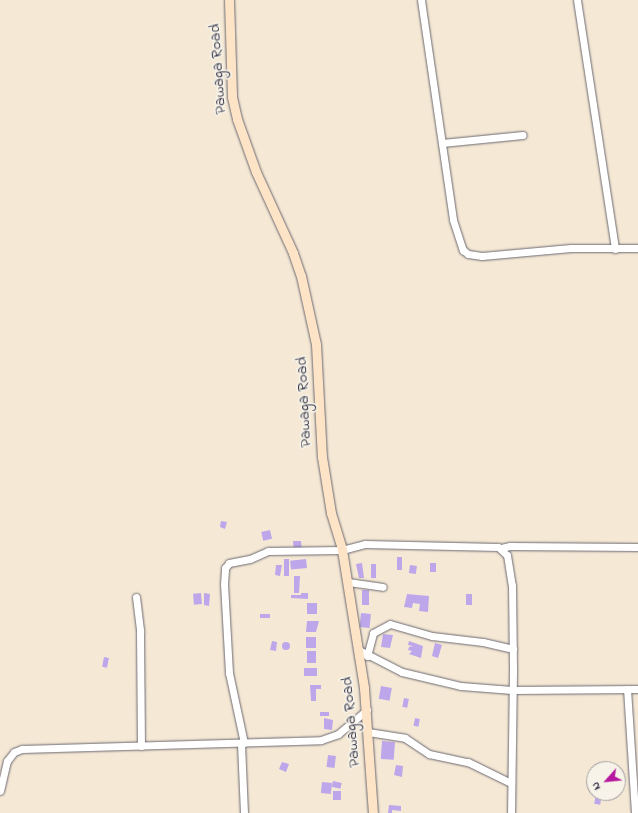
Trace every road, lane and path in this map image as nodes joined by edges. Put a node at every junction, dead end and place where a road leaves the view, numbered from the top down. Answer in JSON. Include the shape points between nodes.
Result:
{"nodes":[{"id":1,"x":229,"y":0,"type":"edge"},
{"id":2,"x":421,"y":0,"type":"edge"},
{"id":3,"x":577,"y":0,"type":"edge"},
{"id":4,"x":523,"y":135,"type":"dead end"},
{"id":5,"x":442,"y":143,"type":"junction"},
{"id":6,"x":638,"y":248,"type":"edge"},
{"id":7,"x":615,"y":249,"type":"junction"},
{"id":8,"x":638,"y":547,"type":"edge"},
{"id":9,"x":501,"y":548,"type":"junction"},
{"id":10,"x":342,"y":550,"type":"junction"},
{"id":11,"x":348,"y":582,"type":"junction"},
{"id":12,"x":383,"y":587,"type":"dead end"},
{"id":13,"x":136,"y":597,"type":"dead end"},
{"id":14,"x":359,"y":650,"type":"junction"},
{"id":15,"x":513,"y":650,"type":"junction"},
{"id":16,"x":367,"y":656,"type":"junction"},
{"id":17,"x":627,"y":688,"type":"junction"},
{"id":18,"x":638,"y":688,"type":"edge"},
{"id":19,"x":512,"y":690,"type":"junction"},
{"id":20,"x":367,"y":710,"type":"junction"},
{"id":21,"x":368,"y":732,"type":"junction"},
{"id":22,"x":242,"y":744,"type":"junction"},
{"id":23,"x":141,"y":746,"type":"junction"},
{"id":24,"x":511,"y":783,"type":"junction"},
{"id":25,"x":0,"y":791,"type":"edge"},
{"id":26,"x":244,"y":813,"type":"edge"},
{"id":27,"x":373,"y":813,"type":"edge"},
{"id":28,"x":511,"y":813,"type":"edge"},
{"id":29,"x":634,"y":813,"type":"edge"}],
"edges":[{"from":1,"to":10,"type":"main road","name":"Pawaga Road","via":[[232,97],[256,172],[293,253],[310,314],[316,344],[326,492]]},
{"from":2,"to":5,"type":"street"},
{"from":3,"to":7,"type":"street"},
{"from":4,"to":5,"type":"street"},
{"from":5,"to":7,"type":"street","via":[[453,220],[460,244],[468,254],[495,256],[572,248]]},
{"from":6,"to":7,"type":"street"},
{"from":8,"to":9,"type":"street"},
{"from":9,"to":10,"type":"street","via":[[365,544]]},
{"from":9,"to":15,"type":"street","via":[[510,564]]},
{"from":10,"to":11,"type":"main road","name":"Pawaga Road"},
{"from":10,"to":22,"type":"street","via":[[268,550],[250,559],[230,563],[225,568],[229,673]]},
{"from":11,"to":12,"type":"street"},
{"from":11,"to":14,"type":"main road","name":"Pawaga Road"},
{"from":13,"to":23,"type":"street","via":[[140,632]]},
{"from":14,"to":16,"type":"street"},
{"from":14,"to":20,"type":"main road","name":"Pawaga Road"},
{"from":15,"to":16,"type":"street","via":[[483,642],[432,636],[390,624],[373,633]]},
{"from":15,"to":19,"type":"street"},
{"from":16,"to":19,"type":"street","via":[[402,672],[449,684]]},
{"from":17,"to":18,"type":"street"},
{"from":17,"to":19,"type":"street"},
{"from":17,"to":29,"type":"street"},
{"from":19,"to":24,"type":"street"},
{"from":20,"to":21,"type":"main road","name":"Pawaga Road"},
{"from":20,"to":22,"type":"street","via":[[330,738]]},
{"from":21,"to":24,"type":"street","via":[[405,738],[429,754],[468,762]]},
{"from":21,"to":27,"type":"main road","name":"Pawaga Road"},
{"from":22,"to":23,"type":"street"},
{"from":22,"to":26,"type":"street"},
{"from":23,"to":25,"type":"street","via":[[18,750],[7,761]]},
{"from":24,"to":28,"type":"street"}]}
